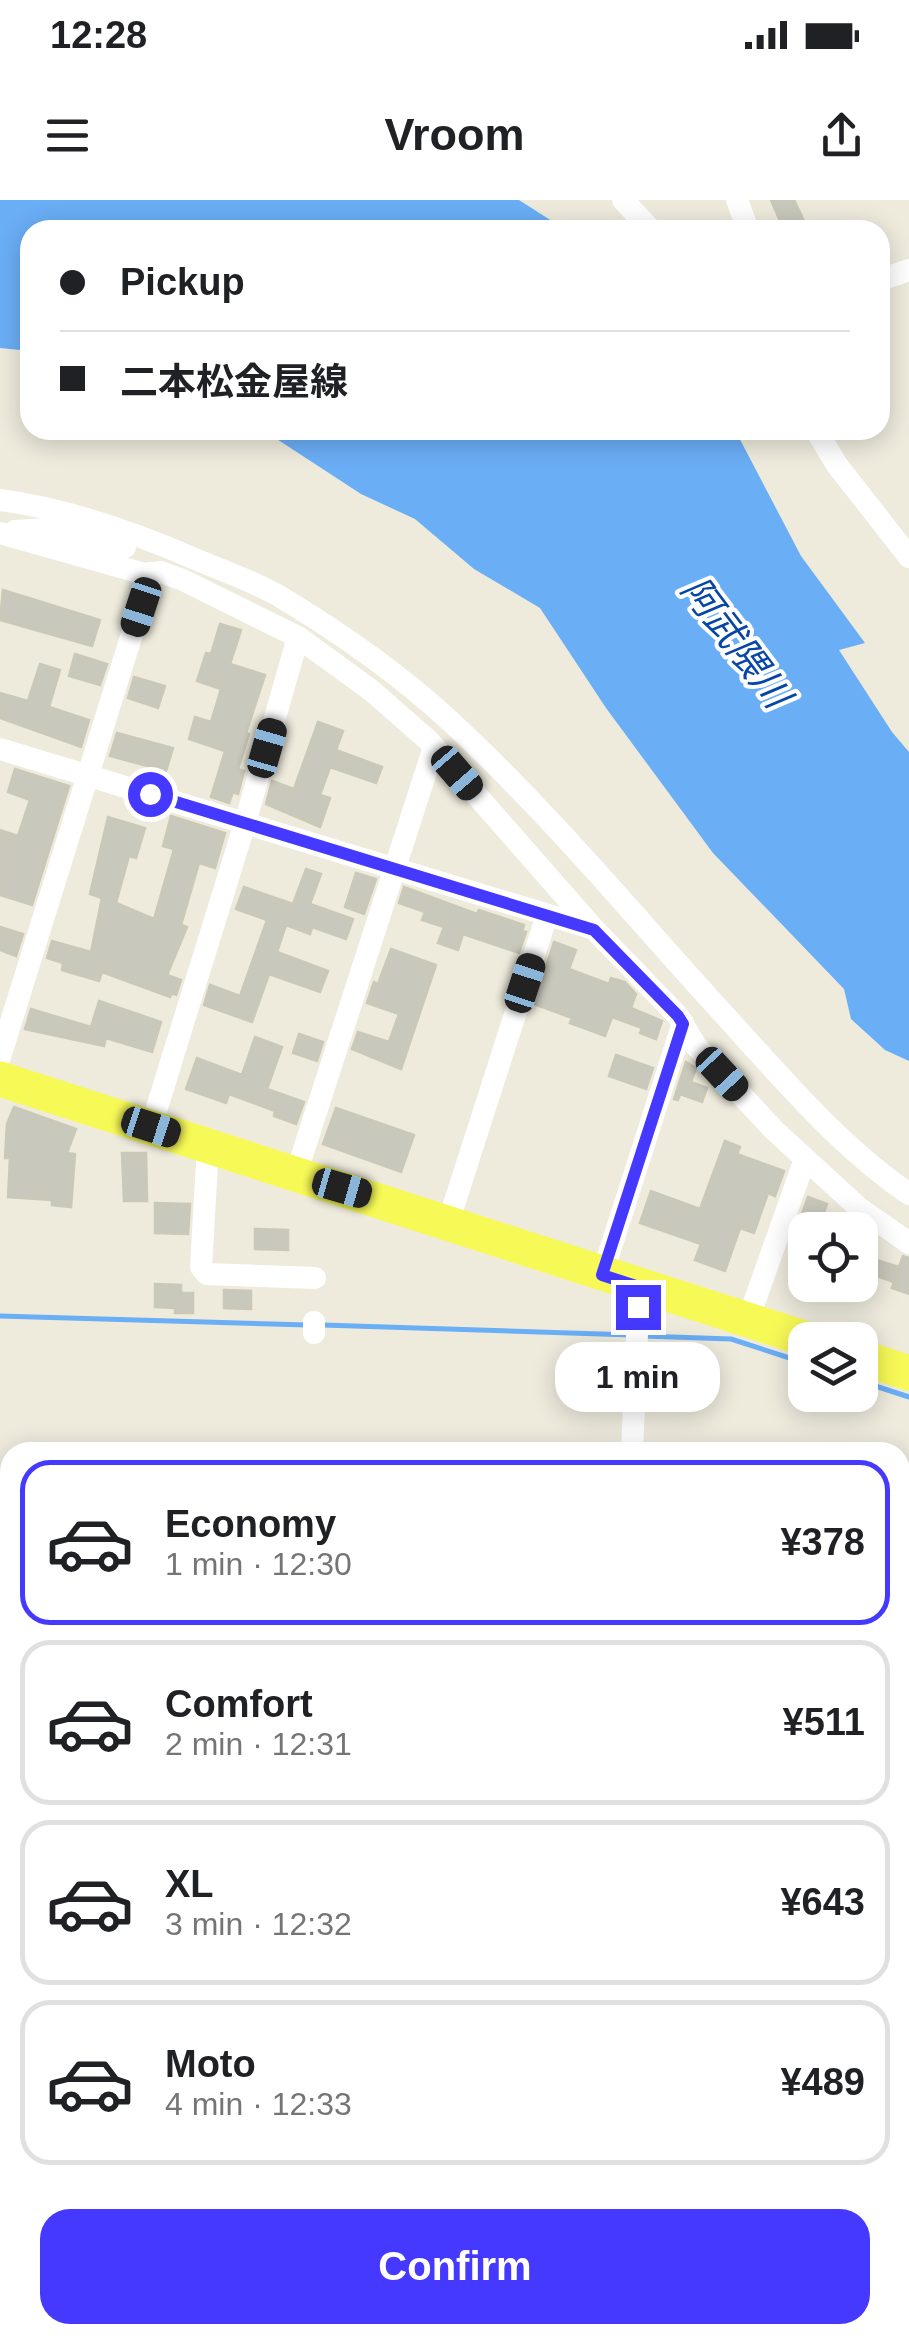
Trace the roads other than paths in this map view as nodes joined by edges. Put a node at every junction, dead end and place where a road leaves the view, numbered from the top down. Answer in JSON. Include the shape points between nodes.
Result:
{"nodes":[{"id":1,"x":623,"y":200,"type":"edge"},
{"id":2,"x":642,"y":220,"type":"edge"},
{"id":3,"x":822,"y":440,"type":"edge"},
{"id":4,"x":0,"y":500,"type":"edge"},
{"id":5,"x":0,"y":532,"type":"edge"},
{"id":6,"x":178,"y":551,"type":"junction"},
{"id":7,"x":909,"y":557,"type":"edge"},
{"id":8,"x":152,"y":573,"type":"junction"},
{"id":9,"x":298,"y":637,"type":"junction"},
{"id":10,"x":434,"y":747,"type":"junction"},
{"id":11,"x":0,"y":749,"type":"edge"},
{"id":12,"x":87,"y":776,"type":"junction"},
{"id":13,"x":246,"y":822,"type":"junction"},
{"id":14,"x":396,"y":868,"type":"junction"},
{"id":15,"x":547,"y":915,"type":"junction"},
{"id":16,"x":594,"y":930,"type":"junction"},
{"id":17,"x":683,"y":1024,"type":"junction"},
{"id":18,"x":0,"y":1057,"type":"edge"},
{"id":19,"x":0,"y":1079,"type":"edge"},
{"id":20,"x":151,"y":1127,"type":"junction"},
{"id":21,"x":208,"y":1146,"type":"junction"},
{"id":22,"x":804,"y":1159,"type":"junction"},
{"id":23,"x":296,"y":1174,"type":"junction"},
{"id":24,"x":909,"y":1194,"type":"edge"},
{"id":25,"x":448,"y":1223,"type":"junction"},
{"id":26,"x":909,"y":1243,"type":"edge"},
{"id":27,"x":602,"y":1275,"type":"junction"},
{"id":28,"x":315,"y":1278,"type":"dead end"},
{"id":29,"x":639,"y":1287,"type":"junction"},
{"id":30,"x":748,"y":1320,"type":"junction"},
{"id":31,"x":788,"y":1333,"type":"edge"},
{"id":32,"x":878,"y":1362,"type":"edge"},
{"id":33,"x":909,"y":1373,"type":"edge"},
{"id":34,"x":632,"y":1442,"type":"edge"}],
"edges":[{"from":1,"to":2,"type":"street"},
{"from":3,"to":7,"type":"street"},
{"from":4,"to":6,"type":"street","via":[[71,514]]},
{"from":5,"to":6,"type":"street","via":[[46,528],[132,549]]},
{"from":5,"to":8,"type":"street"},
{"from":6,"to":24,"type":"street","via":[[275,594],[330,628],[449,720],[758,1051]]},
{"from":8,"to":9,"type":"street","via":[[183,580]]},
{"from":8,"to":12,"type":"street"},
{"from":9,"to":10,"type":"street","via":[[372,690]]},
{"from":9,"to":13,"type":"street"},
{"from":10,"to":14,"type":"street"},
{"from":10,"to":16,"type":"street"},
{"from":11,"to":12,"type":"street"},
{"from":12,"to":13,"type":"street"},
{"from":12,"to":18,"type":"street"},
{"from":13,"to":14,"type":"street"},
{"from":13,"to":20,"type":"street"},
{"from":14,"to":15,"type":"street"},
{"from":14,"to":23,"type":"street"},
{"from":15,"to":16,"type":"street"},
{"from":15,"to":25,"type":"street"},
{"from":16,"to":17,"type":"street"},
{"from":17,"to":22,"type":"street","via":[[696,1046]]},
{"from":17,"to":27,"type":"street"},
{"from":19,"to":20,"type":"main road"},
{"from":20,"to":21,"type":"main road"},
{"from":21,"to":23,"type":"main road"},
{"from":21,"to":28,"type":"street","via":[[201,1266],[207,1274]]},
{"from":22,"to":26,"type":"street"},
{"from":22,"to":30,"type":"street"},
{"from":23,"to":25,"type":"main road"},
{"from":25,"to":27,"type":"main road"},
{"from":27,"to":29,"type":"main road"},
{"from":29,"to":30,"type":"main road"},
{"from":29,"to":34,"type":"street"},
{"from":30,"to":31,"type":"main road"},
{"from":32,"to":33,"type":"main road"}]}
